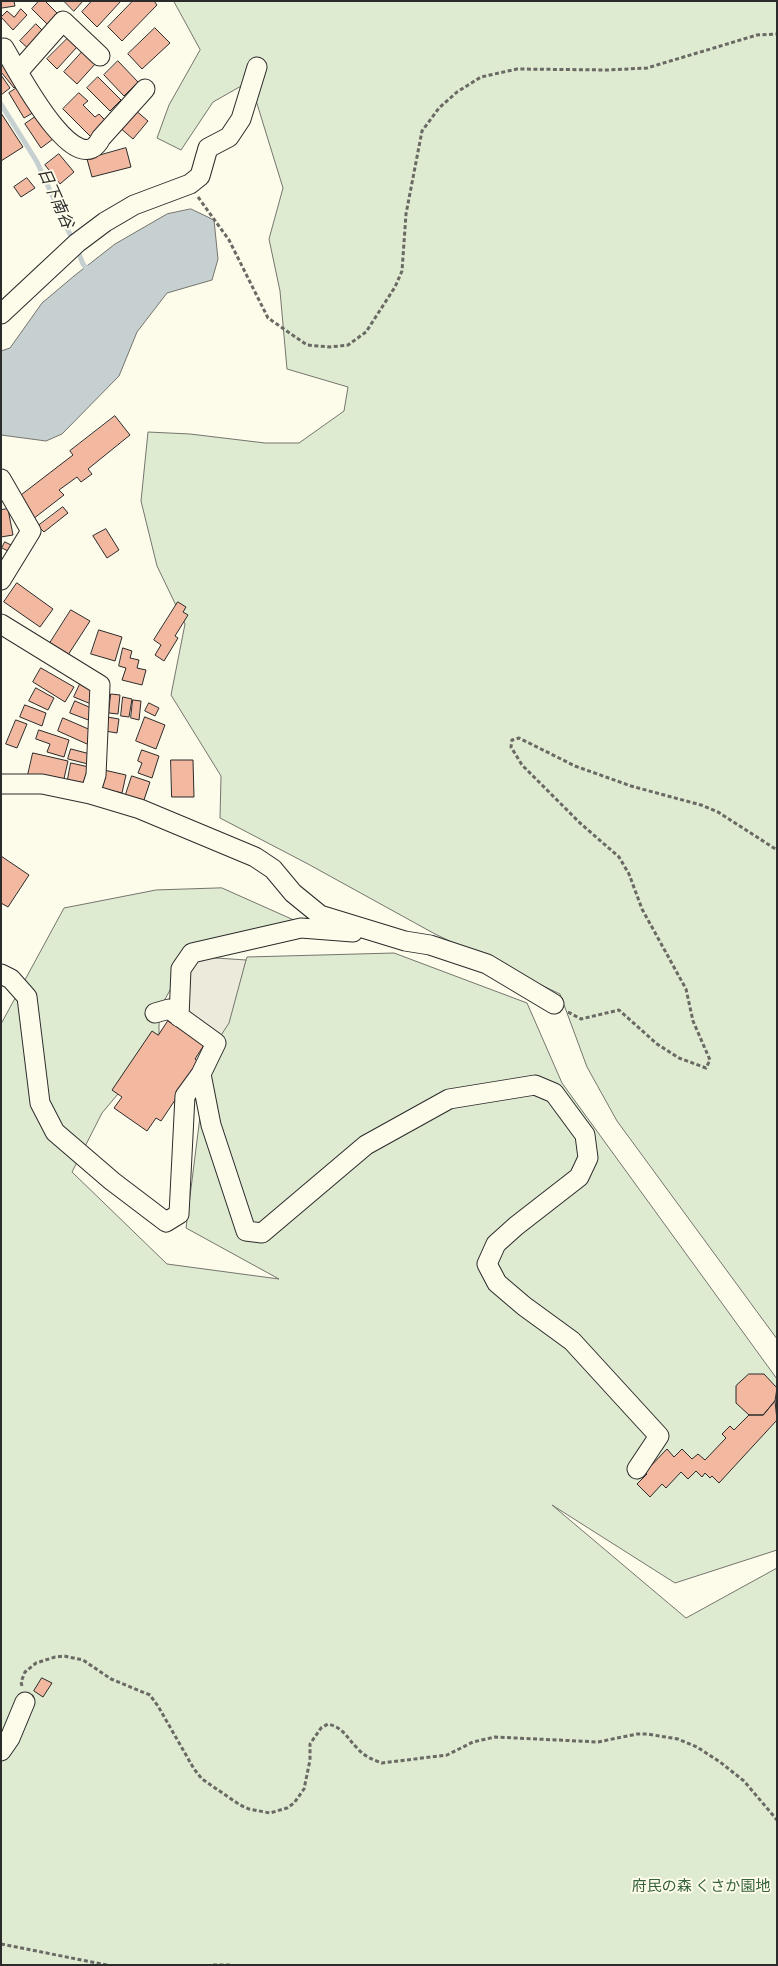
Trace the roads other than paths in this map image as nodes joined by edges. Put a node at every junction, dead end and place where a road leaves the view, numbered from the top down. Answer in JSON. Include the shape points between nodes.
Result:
{"nodes":[{"id":1,"x":2,"y":47,"type":"edge"},
{"id":2,"x":100,"y":56,"type":"dead end"},
{"id":3,"x":257,"y":67,"type":"dead end"},
{"id":4,"x":18,"y":72,"type":"junction"},
{"id":5,"x":145,"y":89,"type":"dead end"},
{"id":6,"x":1,"y":314,"type":"edge"},
{"id":7,"x":6,"y":492,"type":"edge"},
{"id":8,"x":1,"y":580,"type":"edge"},
{"id":9,"x":1,"y":624,"type":"edge"},
{"id":10,"x":1,"y":784,"type":"edge"},
{"id":11,"x":90,"y":794,"type":"junction"},
{"id":12,"x":405,"y":941,"type":"junction"},
{"id":13,"x":1,"y":974,"type":"edge"},
{"id":14,"x":554,"y":1004,"type":"road end"},
{"id":15,"x":156,"y":1013,"type":"dead end"},
{"id":16,"x":179,"y":1017,"type":"junction"},
{"id":17,"x":201,"y":1074,"type":"junction"},
{"id":18,"x":637,"y":1468,"type":"dead end"},
{"id":19,"x":25,"y":1702,"type":"road end"},
{"id":20,"x":1,"y":1751,"type":"edge"}],
"edges":[{"from":1,"to":4,"type":"street"},
{"from":2,"to":4,"type":"street","via":[[63,21]]},
{"from":3,"to":6,"type":"street","via":[[241,119],[229,137],[208,148],[200,176],[190,184],[134,205],[105,222],[75,245]]},
{"from":4,"to":5,"type":"street","via":[[54,128],[84,151],[97,146]]},
{"from":7,"to":8,"type":"street","via":[[31,531]]},
{"from":9,"to":11,"type":"street","via":[[100,685],[96,775]]},
{"from":10,"to":11,"type":"street","via":[[42,784]]},
{"from":11,"to":12,"type":"street","via":[[140,809],[238,848],[273,869],[320,915]]},
{"from":12,"to":14,"type":"street","via":[[430,945],[487,964]]},
{"from":12,"to":16,"type":"street","via":[[301,928],[192,953],[181,969]]},
{"from":13,"to":17,"type":"street","via":[[27,997],[40,1103],[55,1132],[166,1222],[179,1214],[185,1096]]},
{"from":15,"to":16,"type":"street","via":[[169,1009]]},
{"from":16,"to":17,"type":"street","via":[[216,1043]]},
{"from":17,"to":18,"type":"street","via":[[211,1125],[246,1231],[262,1233],[366,1145],[449,1099],[536,1085],[554,1093],[585,1135],[588,1158],[578,1178],[496,1244],[487,1264],[497,1282],[572,1341],[659,1436]]},
{"from":19,"to":20,"type":"street"}]}
